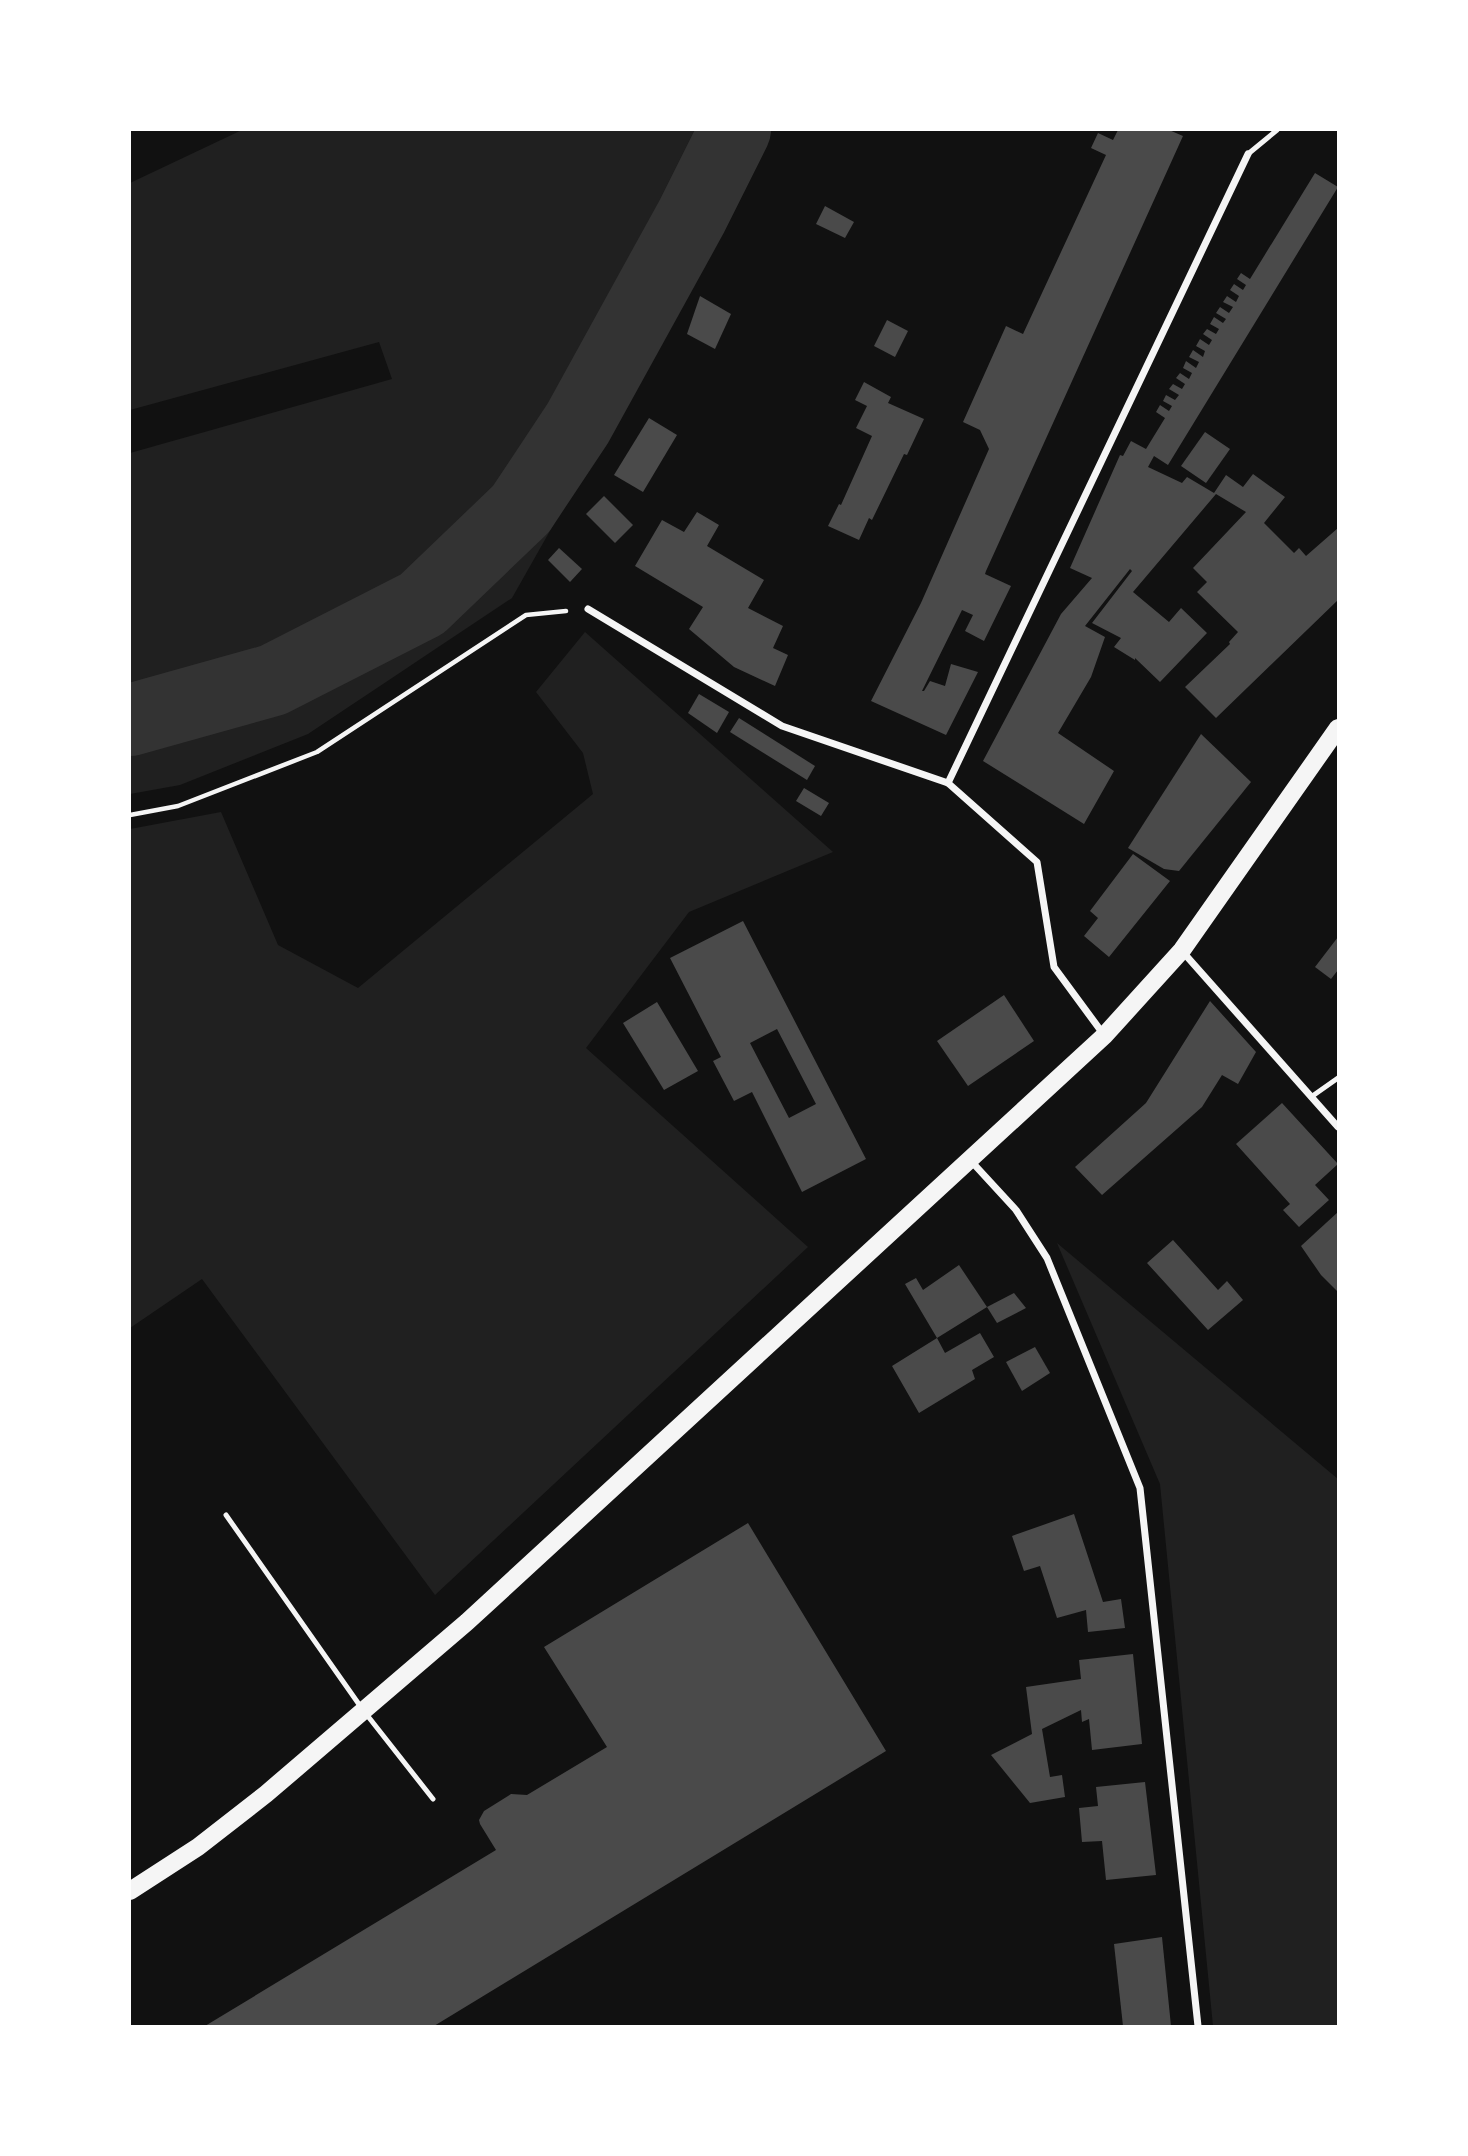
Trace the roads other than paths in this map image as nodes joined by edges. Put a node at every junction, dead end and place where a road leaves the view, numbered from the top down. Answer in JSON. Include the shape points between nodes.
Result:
{"nodes":[{"id":1,"x":1277,"y":130,"type":"edge"},
{"id":2,"x":1248,"y":154,"type":"joint"},
{"id":3,"x":588,"y":609,"type":"road end"},
{"id":4,"x":1339,"y":728,"type":"edge"},
{"id":5,"x":948,"y":783,"type":"junction"},
{"id":6,"x":1182,"y":950,"type":"junction"},
{"id":7,"x":1104,"y":1036,"type":"junction"},
{"id":8,"x":1339,"y":1078,"type":"edge"},
{"id":9,"x":1311,"y":1097,"type":"junction"},
{"id":10,"x":1339,"y":1127,"type":"edge"},
{"id":11,"x":971,"y":1160,"type":"junction"},
{"id":12,"x":226,"y":1515,"type":"dead end"},
{"id":13,"x":363,"y":1710,"type":"junction"},
{"id":14,"x":433,"y":1799,"type":"dead end"},
{"id":15,"x":130,"y":1891,"type":"edge"},
{"id":16,"x":1198,"y":2026,"type":"edge"}],
"edges":[{"from":1,"to":2,"type":"lane"},
{"from":2,"to":5,"type":"street"},
{"from":3,"to":5,"type":"street","via":[[782,726]]},
{"from":4,"to":6,"type":"main road"},
{"from":5,"to":7,"type":"street","via":[[1037,862],[1054,967]]},
{"from":6,"to":7,"type":"main road"},
{"from":6,"to":9,"type":"street"},
{"from":7,"to":11,"type":"main road"},
{"from":8,"to":9,"type":"lane"},
{"from":9,"to":10,"type":"street"},
{"from":11,"to":13,"type":"main road","via":[[467,1622]]},
{"from":11,"to":16,"type":"street","via":[[1016,1210],[1046,1258],[1140,1488]]},
{"from":12,"to":13,"type":"lane"},
{"from":13,"to":14,"type":"lane"},
{"from":13,"to":15,"type":"main road","via":[[198,1847]]}]}
